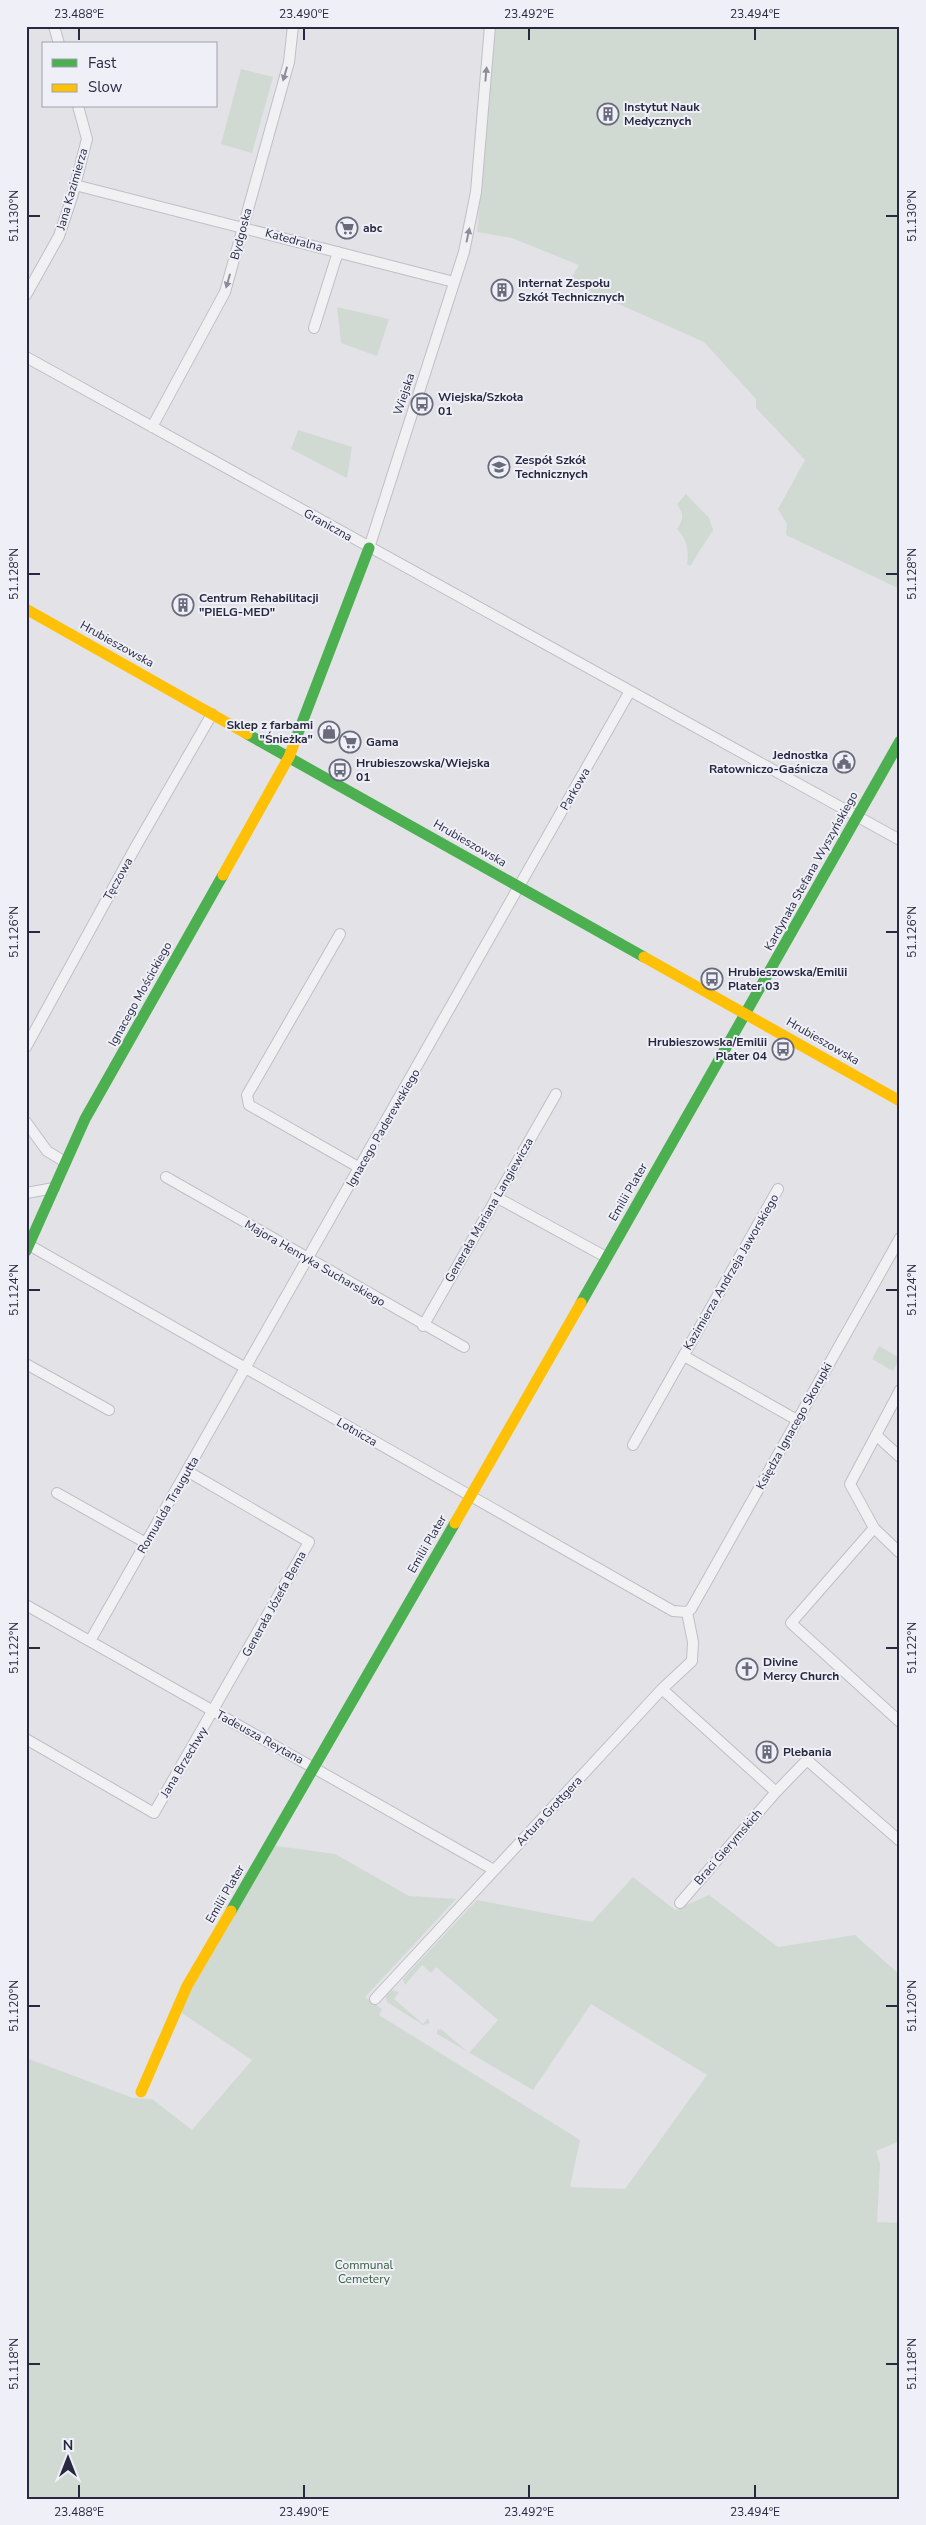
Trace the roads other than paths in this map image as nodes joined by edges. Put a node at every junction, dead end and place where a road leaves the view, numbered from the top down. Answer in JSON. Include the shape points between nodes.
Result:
{"nodes":[{"id":1,"x":54,"y":26,"type":"edge"},
{"id":2,"x":293,"y":26,"type":"edge"},
{"id":3,"x":490,"y":26,"type":"edge"},
{"id":4,"x":58,"y":42,"type":"edge"},
{"id":5,"x":79,"y":108,"type":"edge"},
{"id":6,"x":75,"y":185,"type":"junction"},
{"id":7,"x":244,"y":227,"type":"junction"},
{"id":8,"x":338,"y":252,"type":"junction"},
{"id":9,"x":454,"y":282,"type":"junction"},
{"id":10,"x":26,"y":296,"type":"edge"},
{"id":11,"x":314,"y":328,"type":"dead end"},
{"id":12,"x":26,"y":357,"type":"edge"},
{"id":13,"x":152,"y":427,"type":"junction"},
{"id":14,"x":369,"y":548,"type":"junction"},
{"id":15,"x":26,"y":609,"type":"edge"},
{"id":16,"x":630,"y":691,"type":"junction"},
{"id":17,"x":212,"y":714,"type":"junction"},
{"id":18,"x":900,"y":741,"type":"edge"},
{"id":19,"x":289,"y":757,"type":"junction"},
{"id":20,"x":857,"y":817,"type":"junction"},
{"id":21,"x":900,"y":840,"type":"edge"},
{"id":22,"x":519,"y":887,"type":"junction"},
{"id":23,"x":340,"y":934,"type":"dead end"},
{"id":24,"x":746,"y":1014,"type":"junction"},
{"id":25,"x":26,"y":1047,"type":"edge"},
{"id":26,"x":556,"y":1094,"type":"dead end"},
{"id":27,"x":900,"y":1101,"type":"edge"},
{"id":28,"x":26,"y":1122,"type":"edge"},
{"id":29,"x":65,"y":1162,"type":"junction"},
{"id":30,"x":360,"y":1168,"type":"junction"},
{"id":31,"x":166,"y":1177,"type":"dead end"},
{"id":32,"x":54,"y":1188,"type":"junction"},
{"id":33,"x":778,"y":1189,"type":"dead end"},
{"id":34,"x":26,"y":1193,"type":"edge"},
{"id":35,"x":496,"y":1198,"type":"junction"},
{"id":36,"x":900,"y":1238,"type":"edge"},
{"id":37,"x":28,"y":1248,"type":"edge"},
{"id":38,"x":606,"y":1257,"type":"junction"},
{"id":39,"x":308,"y":1260,"type":"junction"},
{"id":40,"x":423,"y":1326,"type":"junction"},
{"id":41,"x":464,"y":1348,"type":"dead end"},
{"id":42,"x":684,"y":1356,"type":"junction"},
{"id":43,"x":26,"y":1364,"type":"edge"},
{"id":44,"x":245,"y":1368,"type":"junction"},
{"id":45,"x":900,"y":1390,"type":"edge"},
{"id":46,"x":109,"y":1410,"type":"dead end"},
{"id":47,"x":797,"y":1420,"type":"junction"},
{"id":48,"x":876,"y":1435,"type":"junction"},
{"id":49,"x":633,"y":1445,"type":"dead end"},
{"id":50,"x":900,"y":1457,"type":"edge"},
{"id":51,"x":187,"y":1472,"type":"junction"},
{"id":52,"x":58,"y":1493,"type":"dead end"},
{"id":53,"x":470,"y":1496,"type":"junction"},
{"id":54,"x":874,"y":1528,"type":"junction"},
{"id":55,"x":146,"y":1544,"type":"junction"},
{"id":56,"x":900,"y":1552,"type":"edge"},
{"id":57,"x":26,"y":1605,"type":"edge"},
{"id":58,"x":687,"y":1612,"type":"junction"},
{"id":59,"x":90,"y":1641,"type":"junction"},
{"id":60,"x":662,"y":1689,"type":"junction"},
{"id":61,"x":214,"y":1711,"type":"junction"},
{"id":62,"x":900,"y":1722,"type":"edge"},
{"id":63,"x":26,"y":1739,"type":"edge"},
{"id":64,"x":315,"y":1768,"type":"junction"},
{"id":65,"x":776,"y":1792,"type":"junction"},
{"id":66,"x":900,"y":1841,"type":"edge"},
{"id":67,"x":494,"y":1870,"type":"junction"},
{"id":68,"x":680,"y":1903,"type":"dead end"},
{"id":69,"x":375,"y":1999,"type":"dead end"},
{"id":70,"x":141,"y":2092,"type":"dead end"}],
"edges":[{"from":1,"to":4,"type":"street"},
{"from":2,"to":7,"type":"street","name":"Bydgoska","one_way":true,"via":[[289,62]]},
{"from":9,"to":3,"type":"street","name":"Wiejska","one_way":true,"via":[[464,252],[476,192]]},
{"from":5,"to":6,"type":"street","name":"Jana Kazimierza","via":[[87,139]]},
{"from":6,"to":7,"type":"street","name":"Katedralna"},
{"from":6,"to":10,"type":"street","name":"Jana Kazimierza","via":[[59,236]]},
{"from":7,"to":8,"type":"street","name":"Katedralna"},
{"from":7,"to":13,"type":"street","name":"Bydgoska","one_way":true,"via":[[225,292]]},
{"from":8,"to":9,"type":"street","name":"Katedralna"},
{"from":8,"to":11,"type":"street"},
{"from":9,"to":14,"type":"street","name":"Wiejska"},
{"from":12,"to":13,"type":"street","name":"Graniczna"},
{"from":13,"to":14,"type":"street","name":"Graniczna"},
{"from":14,"to":16,"type":"street","name":"Graniczna"},
{"from":14,"to":19,"type":"street","name":"Wiejska"},
{"from":15,"to":17,"type":"street","name":"Hrubieszowska"},
{"from":16,"to":20,"type":"street","name":"Graniczna"},
{"from":16,"to":22,"type":"street","name":"Parkowa"},
{"from":17,"to":19,"type":"street","name":"Hrubieszowska"},
{"from":17,"to":25,"type":"street","name":"Tęczowa"},
{"from":18,"to":20,"type":"street","name":"Kardynała Stefana Wyszyńskiego"},
{"from":19,"to":22,"type":"street","name":"Hrubieszowska"},
{"from":19,"to":29,"type":"street","name":"Ignacego Mościckiego","via":[[85,1119]]},
{"from":20,"to":21,"type":"street","name":"Graniczna"},
{"from":20,"to":24,"type":"street","name":"Kardynała Stefana Wyszyńskiego"},
{"from":22,"to":24,"type":"street","name":"Hrubieszowska"},
{"from":22,"to":30,"type":"street","name":"Ignacego Paderewskiego"},
{"from":23,"to":30,"type":"street","via":[[247,1095],[249,1106]]},
{"from":24,"to":27,"type":"street","name":"Hrubieszowska"},
{"from":24,"to":38,"type":"street","name":"Emilii Plater"},
{"from":26,"to":35,"type":"street","name":"Generała Mariana Langiewicza"},
{"from":28,"to":29,"type":"street","via":[[47,1151]]},
{"from":29,"to":32,"type":"street","name":"Ignacego Mościckiego"},
{"from":30,"to":39,"type":"street","name":"Ignacego Paderewskiego"},
{"from":31,"to":39,"type":"street","name":"Majora Henryka Sucharskiego"},
{"from":32,"to":34,"type":"street"},
{"from":32,"to":37,"type":"street","name":"Ignacego Mościckiego"},
{"from":33,"to":42,"type":"street","name":"Kazimierza Andrzeja Jaworskiego"},
{"from":35,"to":38,"type":"street"},
{"from":35,"to":40,"type":"street","name":"Generała Mariana Langiewicza"},
{"from":36,"to":47,"type":"street","name":"Księdza Ignacego Skorupki"},
{"from":37,"to":44,"type":"street","name":"Lotnicza"},
{"from":38,"to":53,"type":"street","name":"Emilii Plater"},
{"from":39,"to":40,"type":"street","name":"Majora Henryka Sucharskiego"},
{"from":39,"to":44,"type":"street","name":"Ignacego Paderewskiego"},
{"from":40,"to":41,"type":"street","name":"Majora Henryka Sucharskiego"},
{"from":42,"to":47,"type":"street","name":"Kazimierza Andrzeja Jaworskiego"},
{"from":42,"to":49,"type":"street","name":"Kazimierza Andrzeja Jaworskiego"},
{"from":43,"to":46,"type":"street"},
{"from":44,"to":51,"type":"street","name":"Romualda Traugutta"},
{"from":44,"to":53,"type":"street","name":"Lotnicza"},
{"from":45,"to":48,"type":"street"},
{"from":47,"to":58,"type":"street","name":"Księdza Ignacego Skorupki"},
{"from":48,"to":50,"type":"street"},
{"from":48,"to":54,"type":"street","via":[[850,1484]]},
{"from":51,"to":55,"type":"street","name":"Romualda Traugutta"},
{"from":51,"to":61,"type":"street","name":"Generała Józefa Bema","via":[[309,1542]]},
{"from":52,"to":55,"type":"street"},
{"from":53,"to":58,"type":"street","name":"Lotnicza","via":[[673,1611]]},
{"from":53,"to":64,"type":"street","name":"Emilii Plater"},
{"from":54,"to":56,"type":"street"},
{"from":54,"to":62,"type":"street","via":[[791,1624]]},
{"from":55,"to":59,"type":"street","name":"Romualda Traugutta"},
{"from":57,"to":59,"type":"street","name":"Tadeusza Reytana"},
{"from":58,"to":60,"type":"street","name":"Artura Grottgera","via":[[692,1660]]},
{"from":59,"to":61,"type":"street","name":"Tadeusza Reytana"},
{"from":60,"to":65,"type":"street"},
{"from":60,"to":67,"type":"street","name":"Artura Grottgera"},
{"from":61,"to":63,"type":"street","name":"Jana Brzechwy","via":[[154,1813]]},
{"from":61,"to":64,"type":"street","name":"Tadeusza Reytana"},
{"from":64,"to":67,"type":"street","name":"Tadeusza Reytana"},
{"from":64,"to":70,"type":"street","name":"Emilii Plater","via":[[188,1986]]},
{"from":65,"to":66,"type":"street","name":"Braci Gierymskich","via":[[807,1760]]},
{"from":65,"to":68,"type":"street","name":"Braci Gierymskich"},
{"from":67,"to":69,"type":"street","name":"Artura Grottgera"}]}
